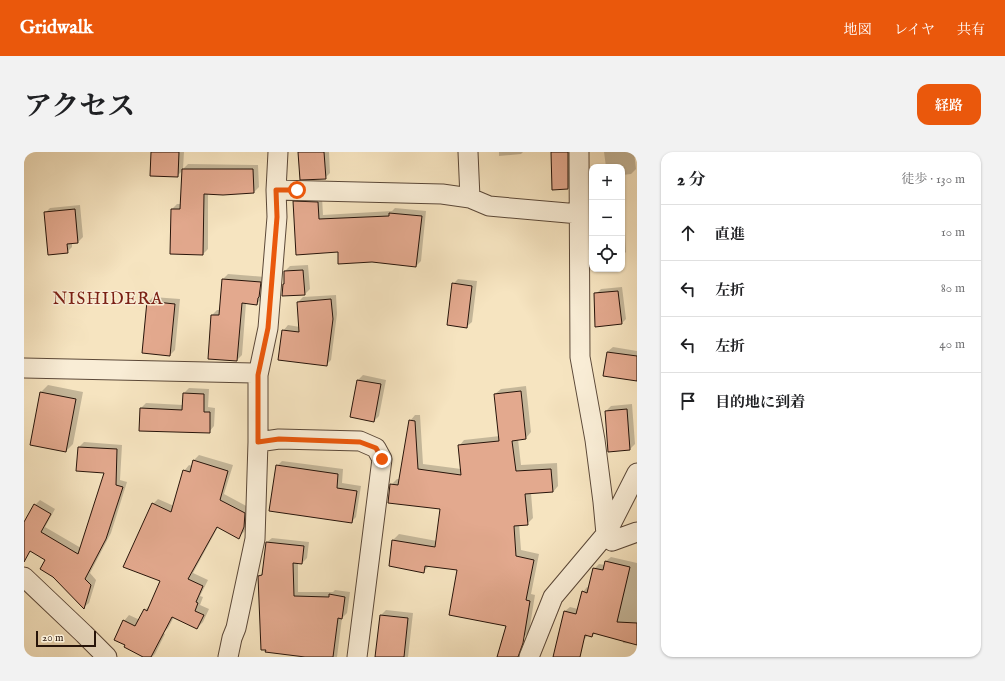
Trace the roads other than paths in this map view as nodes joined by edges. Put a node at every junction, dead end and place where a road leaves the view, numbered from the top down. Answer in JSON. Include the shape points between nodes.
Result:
{"nodes":[{"id":1,"x":278,"y":152,"type":"edge"},
{"id":2,"x":468,"y":152,"type":"edge"},
{"id":3,"x":579,"y":152,"type":"edge"},
{"id":4,"x":276,"y":190,"type":"junction"},
{"id":5,"x":470,"y":198,"type":"junction"},
{"id":6,"x":579,"y":214,"type":"junction"},
{"id":7,"x":24,"y":368,"type":"edge"},
{"id":8,"x":258,"y":375,"type":"junction"},
{"id":9,"x":258,"y":442,"type":"junction"},
{"id":10,"x":637,"y":473,"type":"edge"},
{"id":11,"x":637,"y":532,"type":"edge"},
{"id":12,"x":606,"y":534,"type":"junction"},
{"id":13,"x":24,"y":577,"type":"edge"},
{"id":14,"x":107,"y":657,"type":"edge"},
{"id":15,"x":228,"y":657,"type":"edge"},
{"id":16,"x":357,"y":657,"type":"edge"},
{"id":17,"x":528,"y":657,"type":"edge"}],
"edges":[{"from":1,"to":4,"type":"street"},
{"from":2,"to":5,"type":"street"},
{"from":3,"to":6,"type":"street"},
{"from":4,"to":5,"type":"street","via":[[442,194]]},
{"from":4,"to":8,"type":"street","via":[[277,217],[268,328]]},
{"from":5,"to":6,"type":"street","via":[[489,206]]},
{"from":6,"to":12,"type":"street","via":[[580,357],[595,440]]},
{"from":7,"to":8,"type":"street"},
{"from":8,"to":9,"type":"street"},
{"from":9,"to":15,"type":"street","via":[[255,538]]},
{"from":9,"to":16,"type":"street","via":[[279,439],[360,442],[376,448],[382,459]]},
{"from":10,"to":12,"type":"street"},
{"from":11,"to":12,"type":"street","via":[[612,541]]},
{"from":12,"to":17,"type":"street","via":[[553,597]]},
{"from":13,"to":14,"type":"street"}]}
